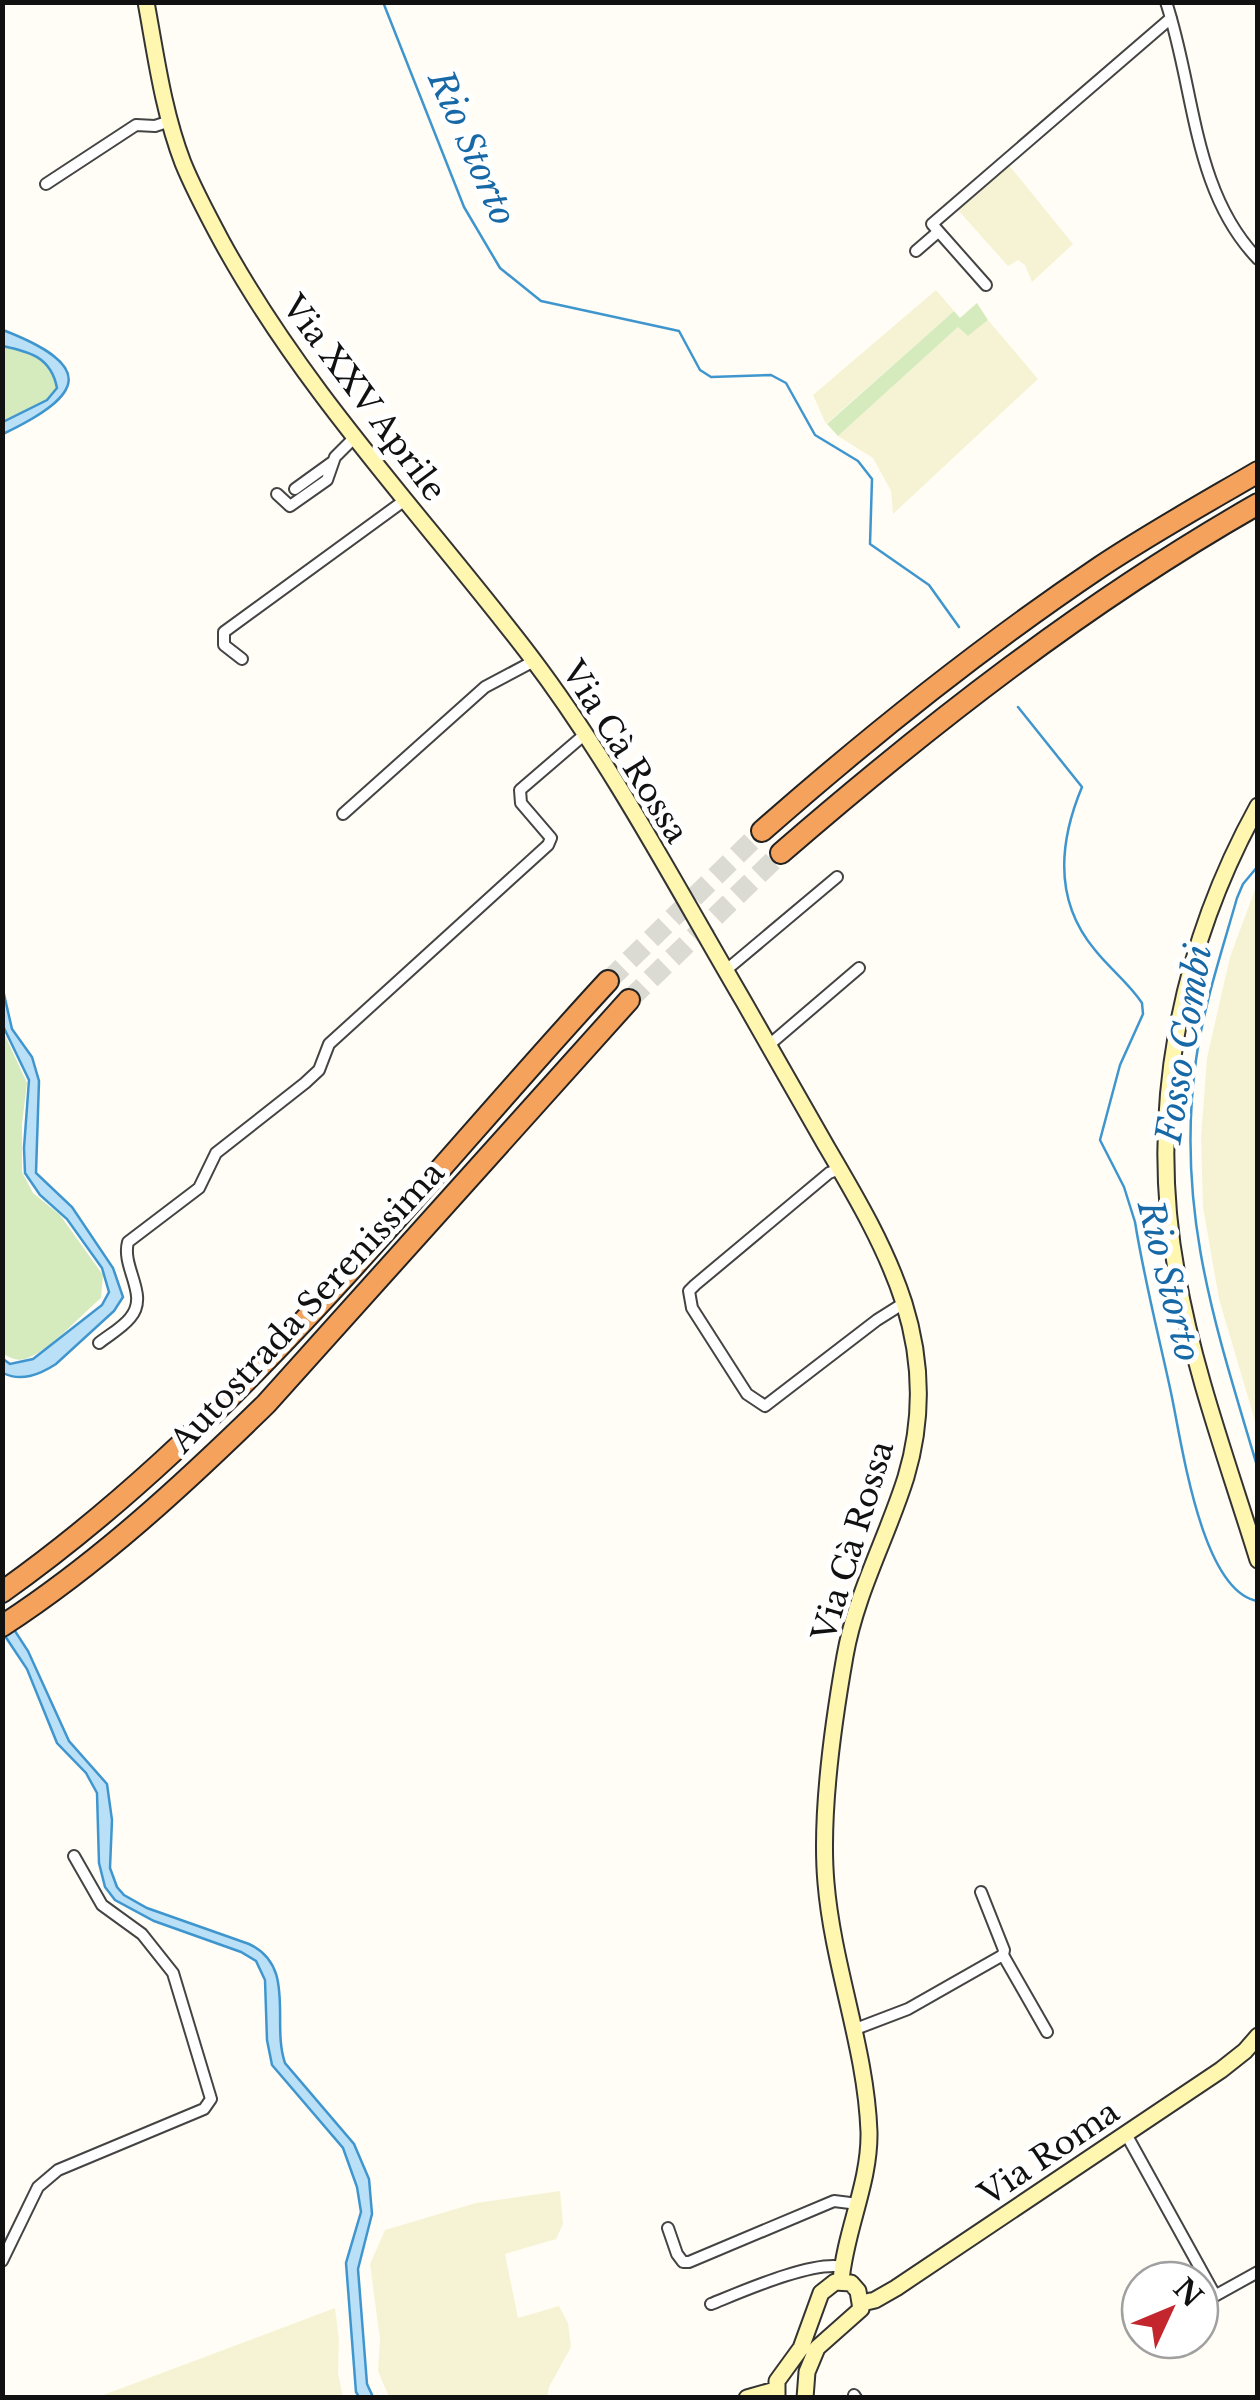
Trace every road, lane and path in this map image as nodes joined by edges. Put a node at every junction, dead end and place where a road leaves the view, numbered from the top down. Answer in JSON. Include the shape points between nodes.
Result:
{"nodes":[{"id":1,"x":146,"y":2,"type":"edge"},
{"id":2,"x":1166,"y":2,"type":"edge"},
{"id":3,"x":1171,"y":18,"type":"junction"},
{"id":4,"x":170,"y":121,"type":"junction"},
{"id":5,"x":46,"y":184,"type":"dead end"},
{"id":6,"x":938,"y":232,"type":"junction"},
{"id":7,"x":916,"y":252,"type":"dead end"},
{"id":8,"x":1258,"y":260,"type":"edge"},
{"id":9,"x":986,"y":286,"type":"dead end"},
{"id":10,"x":354,"y":438,"type":"junction"},
{"id":11,"x":331,"y":463,"type":"junction"},
{"id":12,"x":1258,"y":472,"type":"edge"},
{"id":13,"x":295,"y":489,"type":"dead end"},
{"id":14,"x":276,"y":494,"type":"dead end"},
{"id":15,"x":405,"y":500,"type":"junction"},
{"id":16,"x":1258,"y":504,"type":"edge"},
{"id":17,"x":516,"y":637,"type":"joint"},
{"id":18,"x":242,"y":659,"type":"dead end"},
{"id":19,"x":534,"y":661,"type":"junction"},
{"id":20,"x":584,"y":735,"type":"junction"},
{"id":21,"x":1258,"y":806,"type":"edge"},
{"id":22,"x":344,"y":814,"type":"dead end"},
{"id":23,"x":762,"y":831,"type":"tunnel mouth"},
{"id":24,"x":781,"y":853,"type":"tunnel mouth"},
{"id":25,"x":837,"y":878,"type":"dead end"},
{"id":26,"x":859,"y":968,"type":"dead end"},
{"id":27,"x":725,"y":971,"type":"junction"},
{"id":28,"x":608,"y":981,"type":"tunnel mouth"},
{"id":29,"x":630,"y":1000,"type":"tunnel mouth"},
{"id":30,"x":769,"y":1045,"type":"junction"},
{"id":31,"x":839,"y":1168,"type":"junction"},
{"id":32,"x":904,"y":1303,"type":"junction"},
{"id":33,"x":99,"y":1343,"type":"dead end"},
{"id":34,"x":1258,"y":1560,"type":"edge"},
{"id":35,"x":4,"y":1591,"type":"edge"},
{"id":36,"x":2,"y":1626,"type":"edge"},
{"id":37,"x":74,"y":1856,"type":"dead end"},
{"id":38,"x":980,"y":1892,"type":"dead end"},
{"id":39,"x":1003,"y":1955,"type":"junction"},
{"id":40,"x":853,"y":2030,"type":"junction"},
{"id":41,"x":1046,"y":2032,"type":"dead end"},
{"id":42,"x":1258,"y":2036,"type":"edge"},
{"id":43,"x":1126,"y":2134,"type":"junction"},
{"id":44,"x":858,"y":2204,"type":"junction"},
{"id":45,"x":668,"y":2228,"type":"dead end"},
{"id":46,"x":1196,"y":2260,"type":"edge"},
{"id":47,"x":2,"y":2261,"type":"edge"},
{"id":48,"x":1258,"y":2272,"type":"edge"},
{"id":49,"x":842,"y":2274,"type":"junction"},
{"id":50,"x":1220,"y":2291,"type":"edge"},
{"id":51,"x":862,"y":2303,"type":"junction"},
{"id":52,"x":711,"y":2304,"type":"dead end"},
{"id":53,"x":776,"y":2394,"type":"edge"},
{"id":54,"x":747,"y":2398,"type":"edge"},
{"id":55,"x":806,"y":2398,"type":"edge"}],
"edges":[{"from":1,"to":4,"type":"main road","name":"Via XXV Aprile"},
{"from":2,"to":3,"type":"street"},
{"from":3,"to":6,"type":"street","via":[[932,224]]},
{"from":3,"to":8,"type":"street","via":[[1215,196]]},
{"from":4,"to":5,"type":"street","via":[[136,126]]},
{"from":4,"to":10,"type":"main road","name":"Via XXV Aprile","via":[[199,199],[237,268],[279,338]]},
{"from":6,"to":7,"type":"street"},
{"from":6,"to":9,"type":"street"},
{"from":10,"to":11,"type":"street"},
{"from":10,"to":15,"type":"main road","name":"Via XXV Aprile"},
{"from":11,"to":13,"type":"street"},
{"from":11,"to":14,"type":"street","via":[[328,480],[290,506]]},
{"from":12,"to":23,"type":"highway","via":[[1102,566],[966,662]]},
{"from":15,"to":17,"type":"main road","name":"Via XXV Aprile"},
{"from":15,"to":18,"type":"street","via":[[224,632],[224,645]]},
{"from":16,"to":24,"type":"highway","via":[[986,684]]},
{"from":17,"to":19,"type":"main road","name":"Via Cà Rossa"},
{"from":19,"to":20,"type":"main road","name":"Via Cà Rossa"},
{"from":19,"to":22,"type":"street","via":[[485,686]]},
{"from":20,"to":27,"type":"main road","name":"Via Cà Rossa"},
{"from":20,"to":33,"type":"street","via":[[520,790],[521,803],[551,838],[548,844],[328,1044],[319,1070],[216,1153],[199,1188],[128,1242],[136,1306]]},
{"from":21,"to":34,"type":"main road","via":[[1198,941],[1181,1002],[1165,1129],[1171,1238],[1186,1323]]},
{"from":25,"to":27,"type":"street"},
{"from":26,"to":30,"type":"street"},
{"from":27,"to":30,"type":"main road","name":"Via Cà Rossa"},
{"from":28,"to":35,"type":"highway","name":"Autostrada Serenissima","via":[[245,1383],[132,1489]]},
{"from":29,"to":36,"type":"highway","name":"Autostrada Serenissima","via":[[266,1404],[152,1510]]},
{"from":30,"to":31,"type":"main road","name":"Via Cà Rossa"},
{"from":31,"to":32,"type":"main road","name":"Via Cà Rossa"},
{"from":31,"to":32,"type":"street","via":[[695,1285],[689,1292],[692,1308],[747,1394],[765,1406]]},
{"from":32,"to":40,"type":"main road","name":"Via Cà Rossa","via":[[919,1414],[906,1476],[853,1619],[828,1806],[825,1880]]},
{"from":37,"to":47,"type":"street","via":[[102,1905],[142,1934],[172,1973],[211,2099],[204,2109],[58,2170],[38,2188]]},
{"from":38,"to":39,"type":"street"},
{"from":39,"to":40,"type":"street","via":[[908,2009]]},
{"from":39,"to":41,"type":"street"},
{"from":40,"to":44,"type":"main road","name":"Via Cà Rossa","via":[[869,2142]]},
{"from":42,"to":43,"type":"main road","name":"Via Roma","via":[[1234,2062]]},
{"from":43,"to":46,"type":"street"},
{"from":43,"to":51,"type":"main road","name":"Via Roma","via":[[886,2294]]},
{"from":44,"to":45,"type":"street","via":[[834,2202],[689,2262],[676,2254]]},
{"from":44,"to":49,"type":"main road","name":"Via Cà Rossa"},
{"from":48,"to":50,"type":"street"},
{"from":49,"to":51,"type":"main road"},
{"from":49,"to":52,"type":"street","via":[[819,2267]]},
{"from":49,"to":53,"type":"main road","via":[[821,2292],[801,2348],[776,2380]]},
{"from":51,"to":55,"type":"main road","name":"Via Roma","via":[[813,2354]]},
{"from":53,"to":54,"type":"main road"}]}
